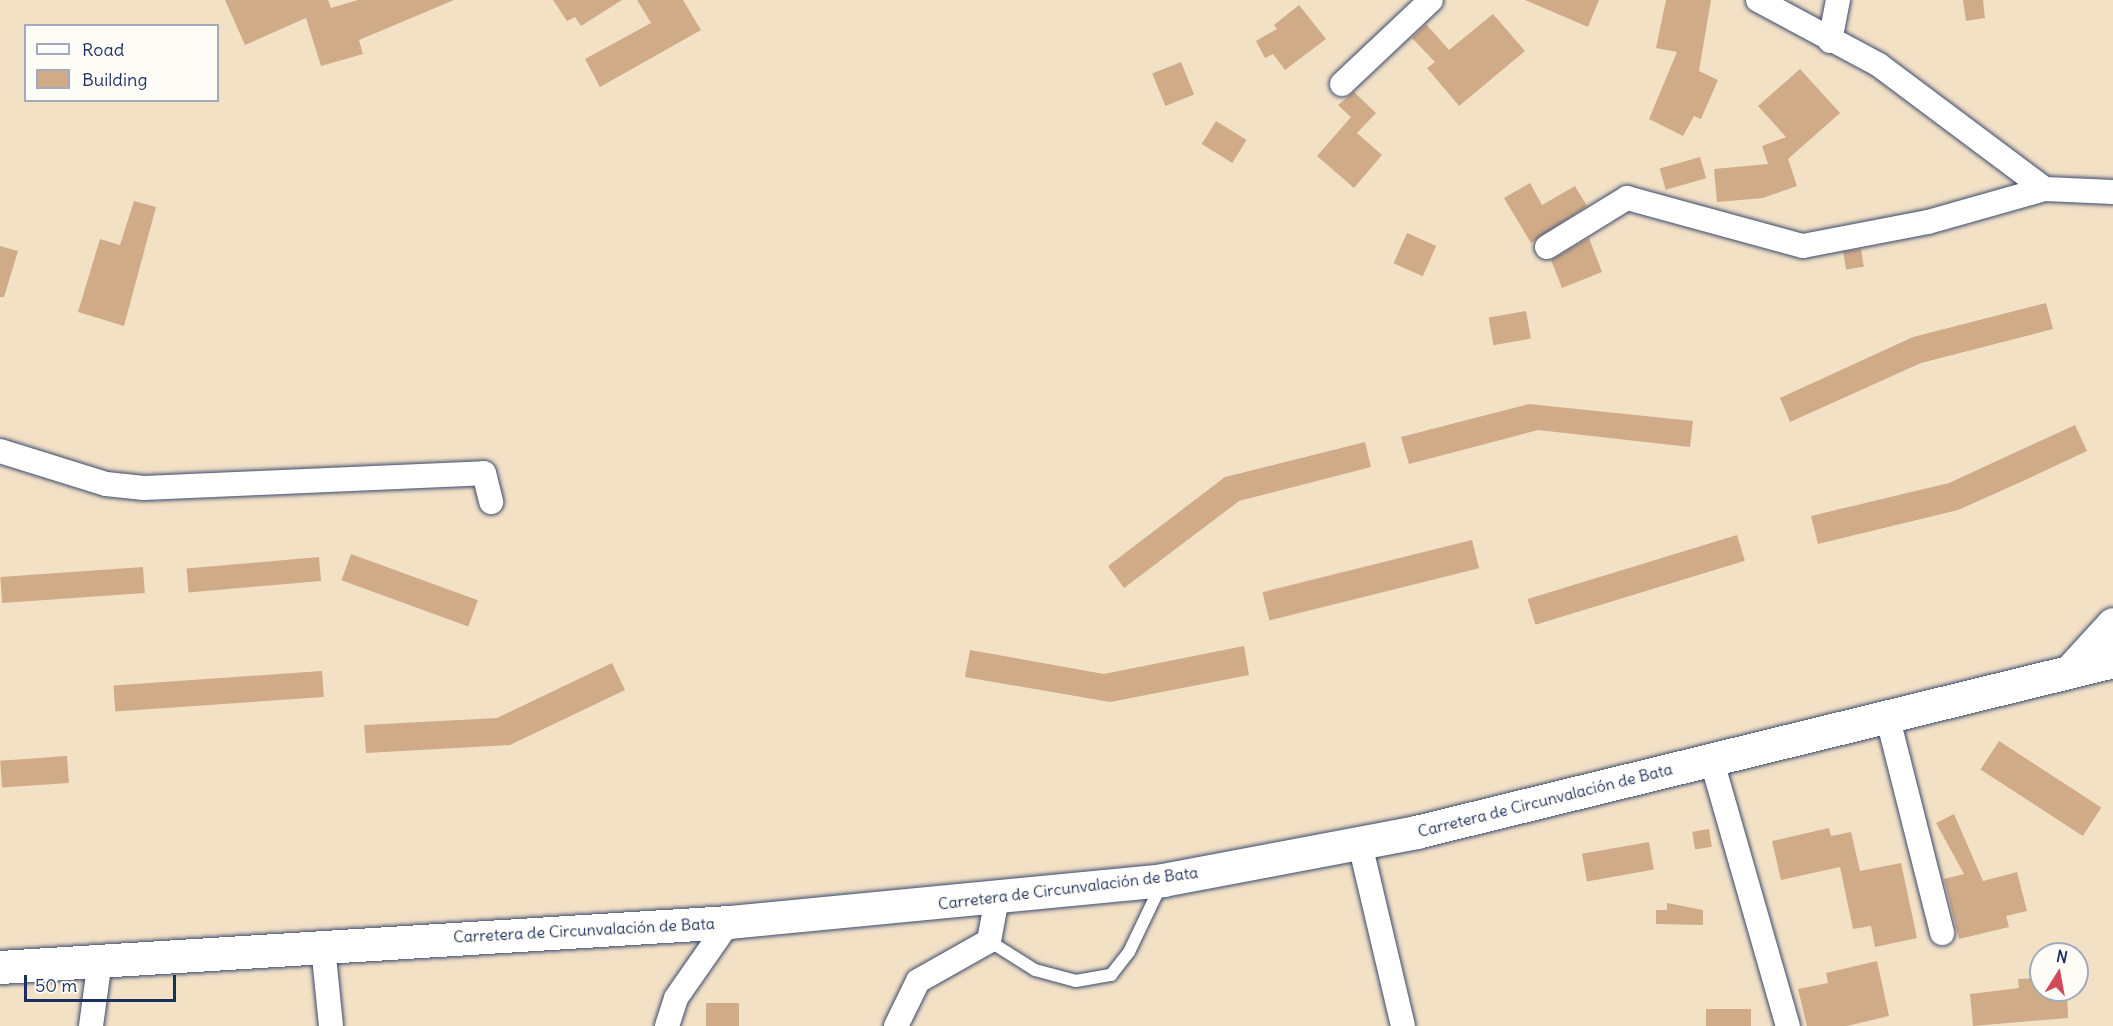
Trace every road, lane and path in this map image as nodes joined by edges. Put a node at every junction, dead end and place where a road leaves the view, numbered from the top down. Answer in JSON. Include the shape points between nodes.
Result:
{"nodes":[{"id":1,"x":1431,"y":0,"type":"edge"},
{"id":2,"x":1758,"y":0,"type":"edge"},
{"id":3,"x":1838,"y":0,"type":"edge"},
{"id":4,"x":1830,"y":41,"type":"junction"},
{"id":5,"x":1342,"y":84,"type":"dead end"},
{"id":6,"x":2045,"y":189,"type":"junction"},
{"id":7,"x":2113,"y":192,"type":"edge"},
{"id":8,"x":1547,"y":247,"type":"dead end"},
{"id":9,"x":0,"y":451,"type":"edge"},
{"id":10,"x":491,"y":502,"type":"dead end"},
{"id":11,"x":2113,"y":624,"type":"edge"},
{"id":12,"x":2113,"y":661,"type":"edge"},
{"id":13,"x":2071,"y":670,"type":"junction"},
{"id":14,"x":1887,"y":715,"type":"junction"},
{"id":15,"x":1712,"y":758,"type":"junction"},
{"id":16,"x":1360,"y":844,"type":"junction"},
{"id":17,"x":1163,"y":880,"type":"junction"},
{"id":18,"x":997,"y":898,"type":"junction"},
{"id":19,"x":729,"y":922,"type":"junction"},
{"id":20,"x":1942,"y":933,"type":"dead end"},
{"id":21,"x":989,"y":941,"type":"junction"},
{"id":22,"x":323,"y":946,"type":"junction"},
{"id":23,"x":100,"y":960,"type":"junction"},
{"id":24,"x":0,"y":967,"type":"edge"},
{"id":25,"x":91,"y":1026,"type":"edge"},
{"id":26,"x":331,"y":1026,"type":"edge"},
{"id":27,"x":667,"y":1026,"type":"edge"},
{"id":28,"x":896,"y":1026,"type":"edge"},
{"id":29,"x":1403,"y":1026,"type":"edge"},
{"id":30,"x":1788,"y":1026,"type":"edge"}],
"edges":[{"from":1,"to":5,"type":"street"},
{"from":2,"to":4,"type":"street"},
{"from":3,"to":4,"type":"street"},
{"from":4,"to":6,"type":"street","via":[[1879,66]]},
{"from":6,"to":7,"type":"street"},
{"from":6,"to":8,"type":"street","via":[[1928,222],[1803,246],[1627,198]]},
{"from":9,"to":10,"type":"street","via":[[106,484],[144,488],[484,473]]},
{"from":11,"to":13,"type":"main road"},
{"from":12,"to":13,"type":"main road","name":"Carretera de Circunvalación de Bata"},
{"from":13,"to":14,"type":"main road","name":"Carretera de Circunvalación de Bata"},
{"from":14,"to":15,"type":"main road","name":"Carretera de Circunvalación de Bata"},
{"from":14,"to":20,"type":"street"},
{"from":15,"to":16,"type":"main road","name":"Carretera de Circunvalación de Bata"},
{"from":15,"to":30,"type":"street"},
{"from":16,"to":17,"type":"main road","name":"Carretera de Circunvalación de Bata"},
{"from":16,"to":29,"type":"street"},
{"from":17,"to":18,"type":"main road","name":"Carretera de Circunvalación de Bata"},
{"from":17,"to":21,"type":"lane","via":[[1129,952],[1111,975],[1076,981],[1035,970]]},
{"from":18,"to":19,"type":"main road","name":"Carretera de Circunvalación de Bata"},
{"from":18,"to":21,"type":"street"},
{"from":19,"to":22,"type":"main road","name":"Carretera de Circunvalación de Bata"},
{"from":19,"to":27,"type":"street","via":[[676,998]]},
{"from":21,"to":28,"type":"street","via":[[918,981]]},
{"from":22,"to":23,"type":"main road","name":"Carretera de Circunvalación de Bata"},
{"from":22,"to":26,"type":"street"},
{"from":23,"to":24,"type":"main road","name":"Carretera de Circunvalación de Bata"},
{"from":23,"to":25,"type":"street"}]}
